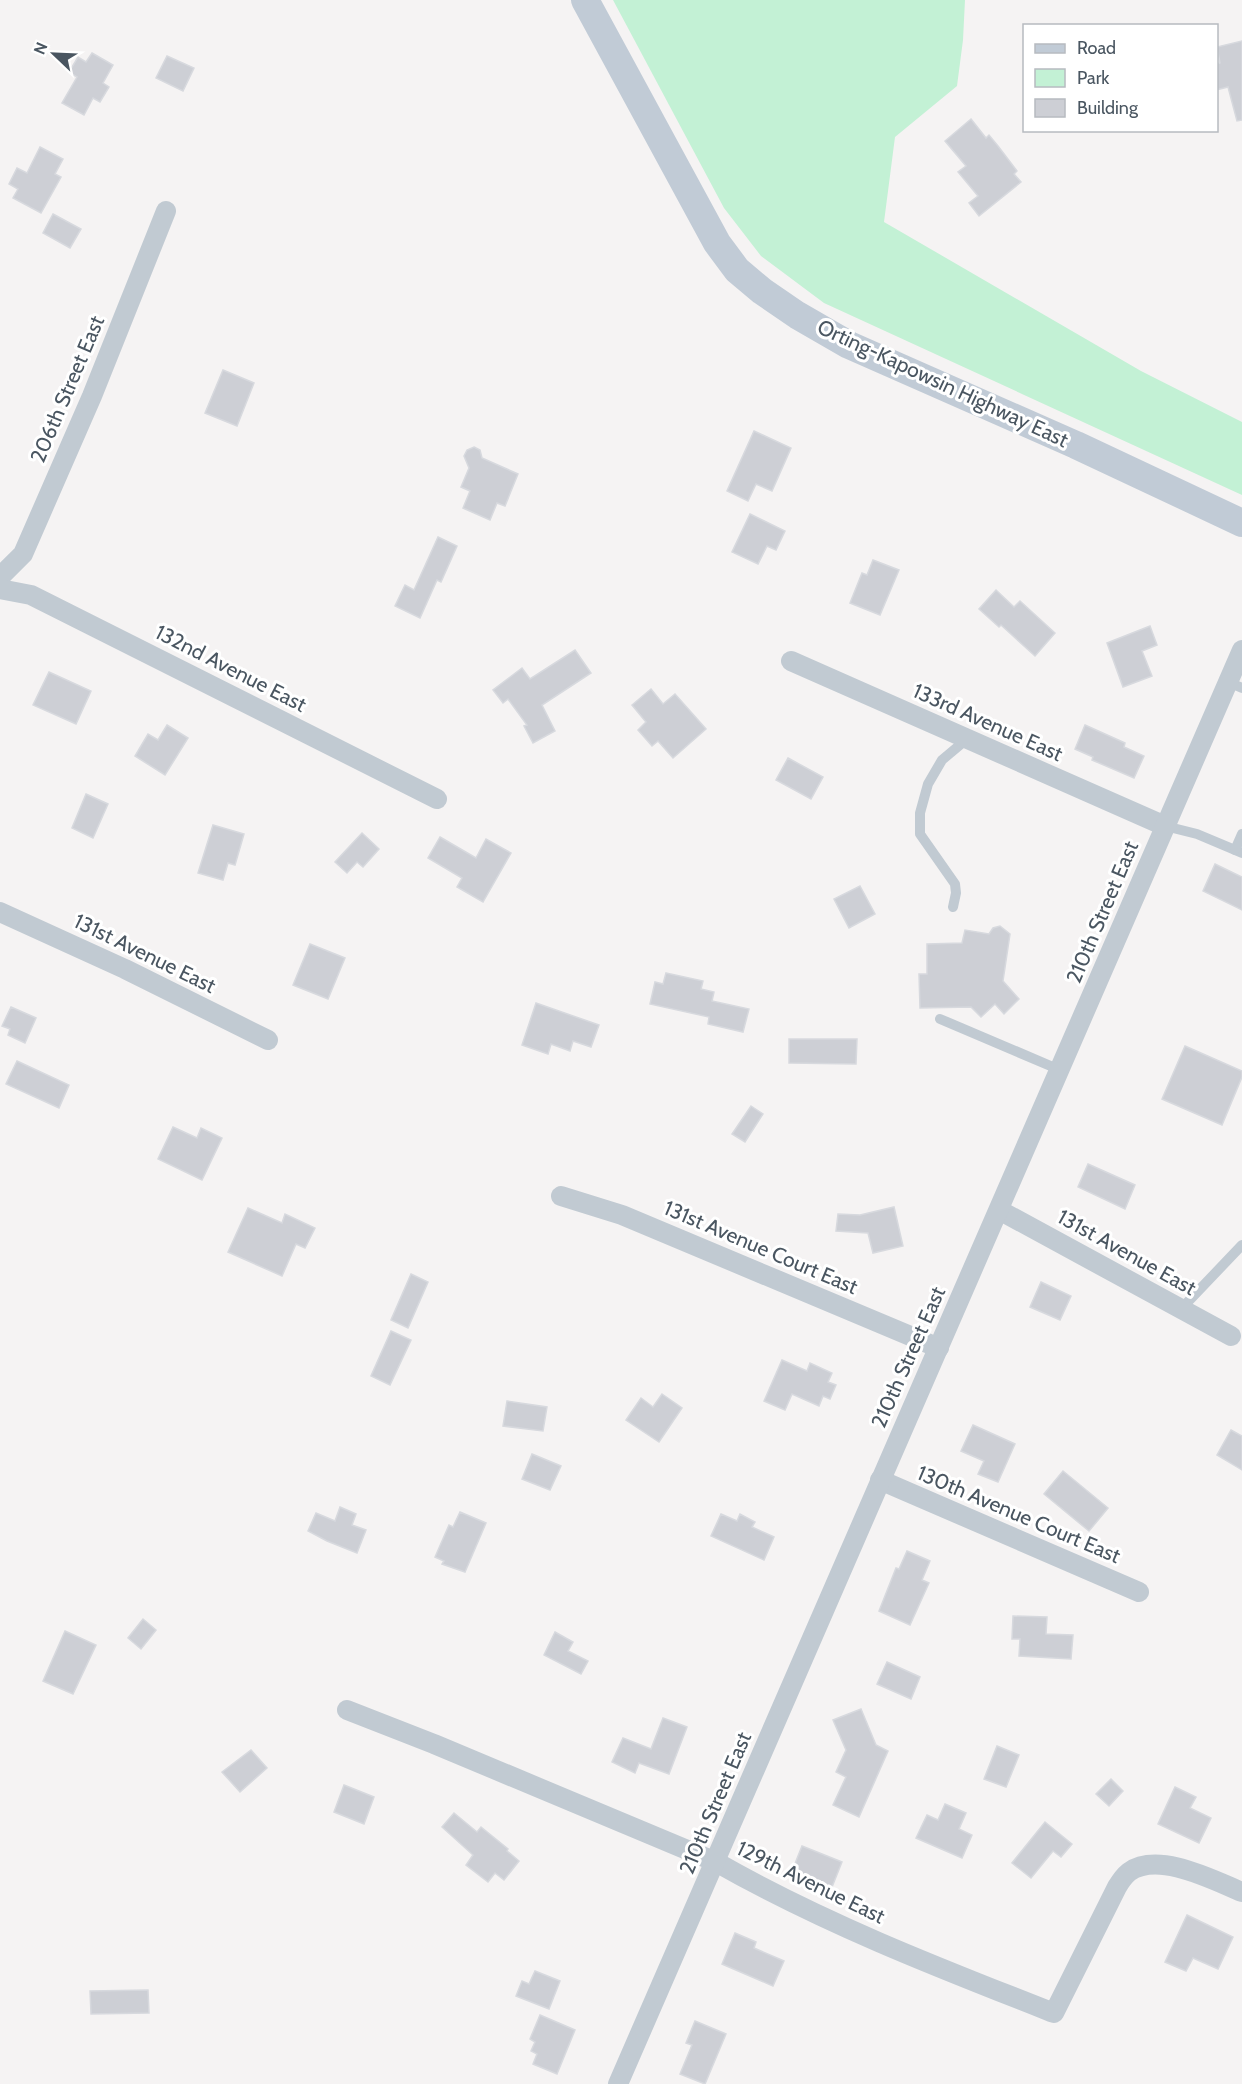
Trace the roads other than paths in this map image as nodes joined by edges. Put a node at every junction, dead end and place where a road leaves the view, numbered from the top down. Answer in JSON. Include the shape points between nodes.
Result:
{"nodes":[{"id":1,"x":585,"y":0,"type":"edge"},
{"id":2,"x":166,"y":211,"type":"dead end"},
{"id":3,"x":1242,"y":523,"type":"edge"},
{"id":4,"x":0,"y":578,"type":"edge"},
{"id":5,"x":0,"y":589,"type":"edge"},
{"id":6,"x":1242,"y":650,"type":"edge"},
{"id":7,"x":791,"y":662,"type":"dead end"},
{"id":8,"x":1235,"y":685,"type":"edge"},
{"id":9,"x":967,"y":739,"type":"junction"},
{"id":10,"x":437,"y":799,"type":"dead end"},
{"id":11,"x":1165,"y":826,"type":"junction"},
{"id":12,"x":1242,"y":834,"type":"edge"},
{"id":13,"x":1238,"y":852,"type":"edge"},
{"id":14,"x":953,"y":907,"type":"dead end"},
{"id":15,"x":0,"y":912,"type":"edge"},
{"id":16,"x":940,"y":1019,"type":"dead end"},
{"id":17,"x":268,"y":1040,"type":"dead end"},
{"id":18,"x":1060,"y":1070,"type":"junction"},
{"id":19,"x":561,"y":1196,"type":"dead end"},
{"id":20,"x":999,"y":1210,"type":"junction"},
{"id":21,"x":1242,"y":1245,"type":"edge"},
{"id":22,"x":1181,"y":1309,"type":"junction"},
{"id":23,"x":1237,"y":1339,"type":"edge"},
{"id":24,"x":939,"y":1348,"type":"junction"},
{"id":25,"x":880,"y":1480,"type":"junction"},
{"id":26,"x":1140,"y":1592,"type":"dead end"},
{"id":27,"x":347,"y":1710,"type":"dead end"},
{"id":28,"x":716,"y":1862,"type":"junction"},
{"id":29,"x":1242,"y":1892,"type":"edge"},
{"id":30,"x":618,"y":2084,"type":"edge"}],
"edges":[{"from":1,"to":3,"type":"main road","name":"Orting-Kapowsin Highway East","via":[[717,243],[737,270],[762,291],[849,345]]},
{"from":2,"to":4,"type":"street","name":"206th Street East","via":[[23,554]]},
{"from":5,"to":10,"type":"street","name":"132nd Avenue East","via":[[31,595]]},
{"from":6,"to":8,"type":"street","name":"210th Street East"},
{"from":7,"to":9,"type":"street","name":"133rd Avenue East"},
{"from":8,"to":11,"type":"street","name":"210th Street East"},
{"from":9,"to":11,"type":"street","name":"133rd Avenue East"},
{"from":9,"to":14,"type":"lane","via":[[942,760],[928,784],[920,813],[921,834],[955,884]]},
{"from":11,"to":13,"type":"lane","via":[[1197,834]]},
{"from":11,"to":18,"type":"street","name":"210th Street East"},
{"from":12,"to":13,"type":"lane"},
{"from":15,"to":17,"type":"street","name":"131st Avenue East"},
{"from":16,"to":18,"type":"lane"},
{"from":18,"to":20,"type":"street","name":"210th Street East"},
{"from":19,"to":24,"type":"street","name":"131st Avenue Court East","via":[[622,1215]]},
{"from":20,"to":22,"type":"street","name":"131st Avenue East"},
{"from":20,"to":24,"type":"street","name":"210th Street East"},
{"from":21,"to":22,"type":"lane"},
{"from":22,"to":23,"type":"street","name":"131st Avenue East"},
{"from":24,"to":25,"type":"street","name":"210th Street East"},
{"from":25,"to":26,"type":"street","name":"130th Avenue Court East"},
{"from":25,"to":28,"type":"street","name":"210th Street East"},
{"from":27,"to":28,"type":"street","name":"129th Avenue East"},
{"from":28,"to":29,"type":"street","name":"129th Avenue East","via":[[871,1940],[1054,2013],[1117,1887],[1130,1871],[1165,1864]]},
{"from":28,"to":30,"type":"street","name":"210th Street East"}]}
